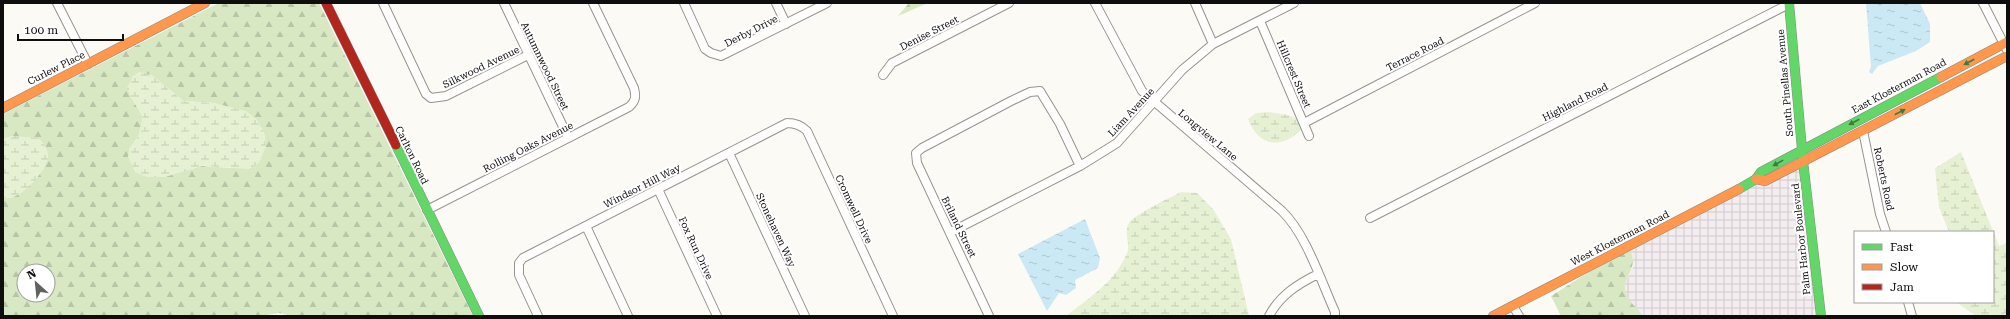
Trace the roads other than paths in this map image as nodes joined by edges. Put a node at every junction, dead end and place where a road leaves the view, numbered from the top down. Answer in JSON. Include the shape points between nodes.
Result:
{"nodes":[{"id":1,"x":57,"y":3,"type":"edge"},
{"id":2,"x":205,"y":3,"type":"edge"},
{"id":3,"x":326,"y":3,"type":"edge"},
{"id":4,"x":383,"y":3,"type":"edge"},
{"id":5,"x":504,"y":3,"type":"edge"},
{"id":6,"x":593,"y":3,"type":"edge"},
{"id":7,"x":684,"y":3,"type":"edge"},
{"id":8,"x":776,"y":3,"type":"edge"},
{"id":9,"x":827,"y":3,"type":"edge"},
{"id":10,"x":1009,"y":3,"type":"edge"},
{"id":11,"x":1095,"y":3,"type":"edge"},
{"id":12,"x":1195,"y":3,"type":"edge"},
{"id":13,"x":1294,"y":3,"type":"edge"},
{"id":14,"x":1535,"y":3,"type":"edge"},
{"id":15,"x":1984,"y":3,"type":"edge"},
{"id":16,"x":1789,"y":4,"type":"edge"},
{"id":17,"x":1260,"y":21,"type":"junction"},
{"id":18,"x":786,"y":24,"type":"junction"},
{"id":19,"x":1214,"y":44,"type":"junction"},
{"id":20,"x":2006,"y":45,"type":"edge"},
{"id":21,"x":528,"y":56,"type":"junction"},
{"id":22,"x":2007,"y":56,"type":"edge"},
{"id":23,"x":88,"y":64,"type":"junction"},
{"id":24,"x":883,"y":75,"type":"dead end"},
{"id":25,"x":1154,"y":102,"type":"junction"},
{"id":26,"x":3,"y":108,"type":"edge"},
{"id":27,"x":787,"y":123,"type":"joint"},
{"id":28,"x":1304,"y":123,"type":"junction"},
{"id":29,"x":1863,"y":131,"type":"junction"},
{"id":30,"x":1309,"y":136,"type":"dead end"},
{"id":31,"x":568,"y":137,"type":"junction"},
{"id":32,"x":1802,"y":150,"type":"junction"},
{"id":33,"x":729,"y":153,"type":"junction"},
{"id":34,"x":1803,"y":161,"type":"junction"},
{"id":35,"x":1080,"y":166,"type":"junction"},
{"id":36,"x":1756,"y":179,"type":"junction"},
{"id":37,"x":658,"y":189,"type":"junction"},
{"id":38,"x":427,"y":210,"type":"junction"},
{"id":39,"x":1370,"y":218,"type":"dead end"},
{"id":40,"x":586,"y":226,"type":"junction"},
{"id":41,"x":1886,"y":231,"type":"edge"},
{"id":42,"x":951,"y":232,"type":"junction"},
{"id":43,"x":1318,"y":274,"type":"junction"},
{"id":44,"x":1908,"y":303,"type":"edge"},
{"id":45,"x":1513,"y":306,"type":"junction"},
{"id":46,"x":1820,"y":315,"type":"edge"},
{"id":47,"x":479,"y":316,"type":"edge"},
{"id":48,"x":538,"y":316,"type":"edge"},
{"id":49,"x":628,"y":316,"type":"edge"},
{"id":50,"x":717,"y":316,"type":"edge"},
{"id":51,"x":805,"y":316,"type":"edge"},
{"id":52,"x":893,"y":316,"type":"edge"},
{"id":53,"x":989,"y":316,"type":"edge"},
{"id":54,"x":1269,"y":316,"type":"edge"},
{"id":55,"x":1335,"y":316,"type":"edge"},
{"id":56,"x":1493,"y":316,"type":"edge"},
{"id":57,"x":1519,"y":316,"type":"edge"},
{"id":58,"x":1912,"y":316,"type":"edge"}],
"edges":[{"from":1,"to":23,"type":"street"},
{"from":2,"to":23,"type":"street","name":"Curlew Place"},
{"from":3,"to":38,"type":"street","name":"Carlton Road"},
{"from":4,"to":21,"type":"street","name":"Silkwood Avenue","via":[[426,94],[433,98],[443,97]]},
{"from":5,"to":21,"type":"street","name":"Autumnwood Street"},
{"from":6,"to":31,"type":"street","name":"Rolling Oaks Avenue","via":[[634,88],[635,99],[629,107]]},
{"from":7,"to":18,"type":"street","name":"Derby Drive","via":[[705,48],[714,55],[724,55]]},
{"from":8,"to":18,"type":"street"},
{"from":9,"to":18,"type":"street","name":"Derby Drive"},
{"from":10,"to":24,"type":"street","name":"Denise Street","via":[[892,63]]},
{"from":11,"to":25,"type":"street","name":"Longview Lane","via":[[1138,85]]},
{"from":12,"to":19,"type":"street"},
{"from":13,"to":17,"type":"street","name":"Liam Avenue"},
{"from":14,"to":28,"type":"street","name":"Terrace Road"},
{"from":15,"to":20,"type":"street"},
{"from":16,"to":32,"type":"street","name":"South Pinellas Avenue"},
{"from":16,"to":39,"type":"street","name":"Highland Road"},
{"from":17,"to":19,"type":"street","name":"Liam Avenue"},
{"from":17,"to":28,"type":"street","name":"Hillcrest Street"},
{"from":19,"to":25,"type":"street","name":"Liam Avenue","via":[[1182,70]]},
{"from":20,"to":32,"type":"street","name":"East Klosterman Road","one_way":true},
{"from":21,"to":31,"type":"street","name":"Autumnwood Street"},
{"from":29,"to":22,"type":"street","one_way":true},
{"from":23,"to":26,"type":"street","name":"Curlew Place"},
{"from":25,"to":35,"type":"street","name":"Liam Avenue","via":[[1117,143]]},
{"from":25,"to":43,"type":"street","name":"Longview Lane","via":[[1288,217],[1297,228]]},
{"from":27,"to":33,"type":"street","name":"Windsor Hill Way"},
{"from":27,"to":52,"type":"street","name":"Cromwell Drive","via":[[796,124],[807,131]]},
{"from":28,"to":30,"type":"street","name":"Hillcrest Street"},
{"from":29,"to":34,"type":"street"},
{"from":29,"to":41,"type":"street","name":"Roberts Road"},
{"from":31,"to":38,"type":"street","name":"Rolling Oaks Avenue"},
{"from":32,"to":34,"type":"street","name":"South Pinellas Avenue"},
{"from":32,"to":36,"type":"street","name":"West Klosterman Road","one_way":true,"via":[[1761,172]]},
{"from":33,"to":37,"type":"street","name":"Windsor Hill Way"},
{"from":33,"to":51,"type":"street","name":"Stonehaven Way"},
{"from":34,"to":36,"type":"street","name":"West Klosterman Road","via":[[1765,181]]},
{"from":34,"to":46,"type":"street","name":"Palm Harbor Boulevard"},
{"from":35,"to":42,"type":"street","name":"Liam Avenue"},
{"from":35,"to":42,"type":"street","name":"Briland Street","via":[[1060,124],[1040,91],[1030,92],[1011,100],[916,153],[917,163]]},
{"from":36,"to":45,"type":"street","name":"West Klosterman Road"},
{"from":37,"to":40,"type":"street","name":"Windsor Hill Way"},
{"from":37,"to":50,"type":"street","name":"Fox Run Drive"},
{"from":38,"to":47,"type":"street","name":"Carlton Road"},
{"from":40,"to":48,"type":"street","name":"Windsor Hill Way","via":[[523,258],[519,263],[520,275]]},
{"from":40,"to":49,"type":"street"},
{"from":42,"to":53,"type":"street","name":"Briland Street"},
{"from":43,"to":54,"type":"street","via":[[1291,290]]},
{"from":43,"to":55,"type":"street","name":"Longview Lane"},
{"from":44,"to":58,"type":"street"},
{"from":45,"to":56,"type":"street","name":"West Klosterman Road"},
{"from":45,"to":57,"type":"street"}]}
